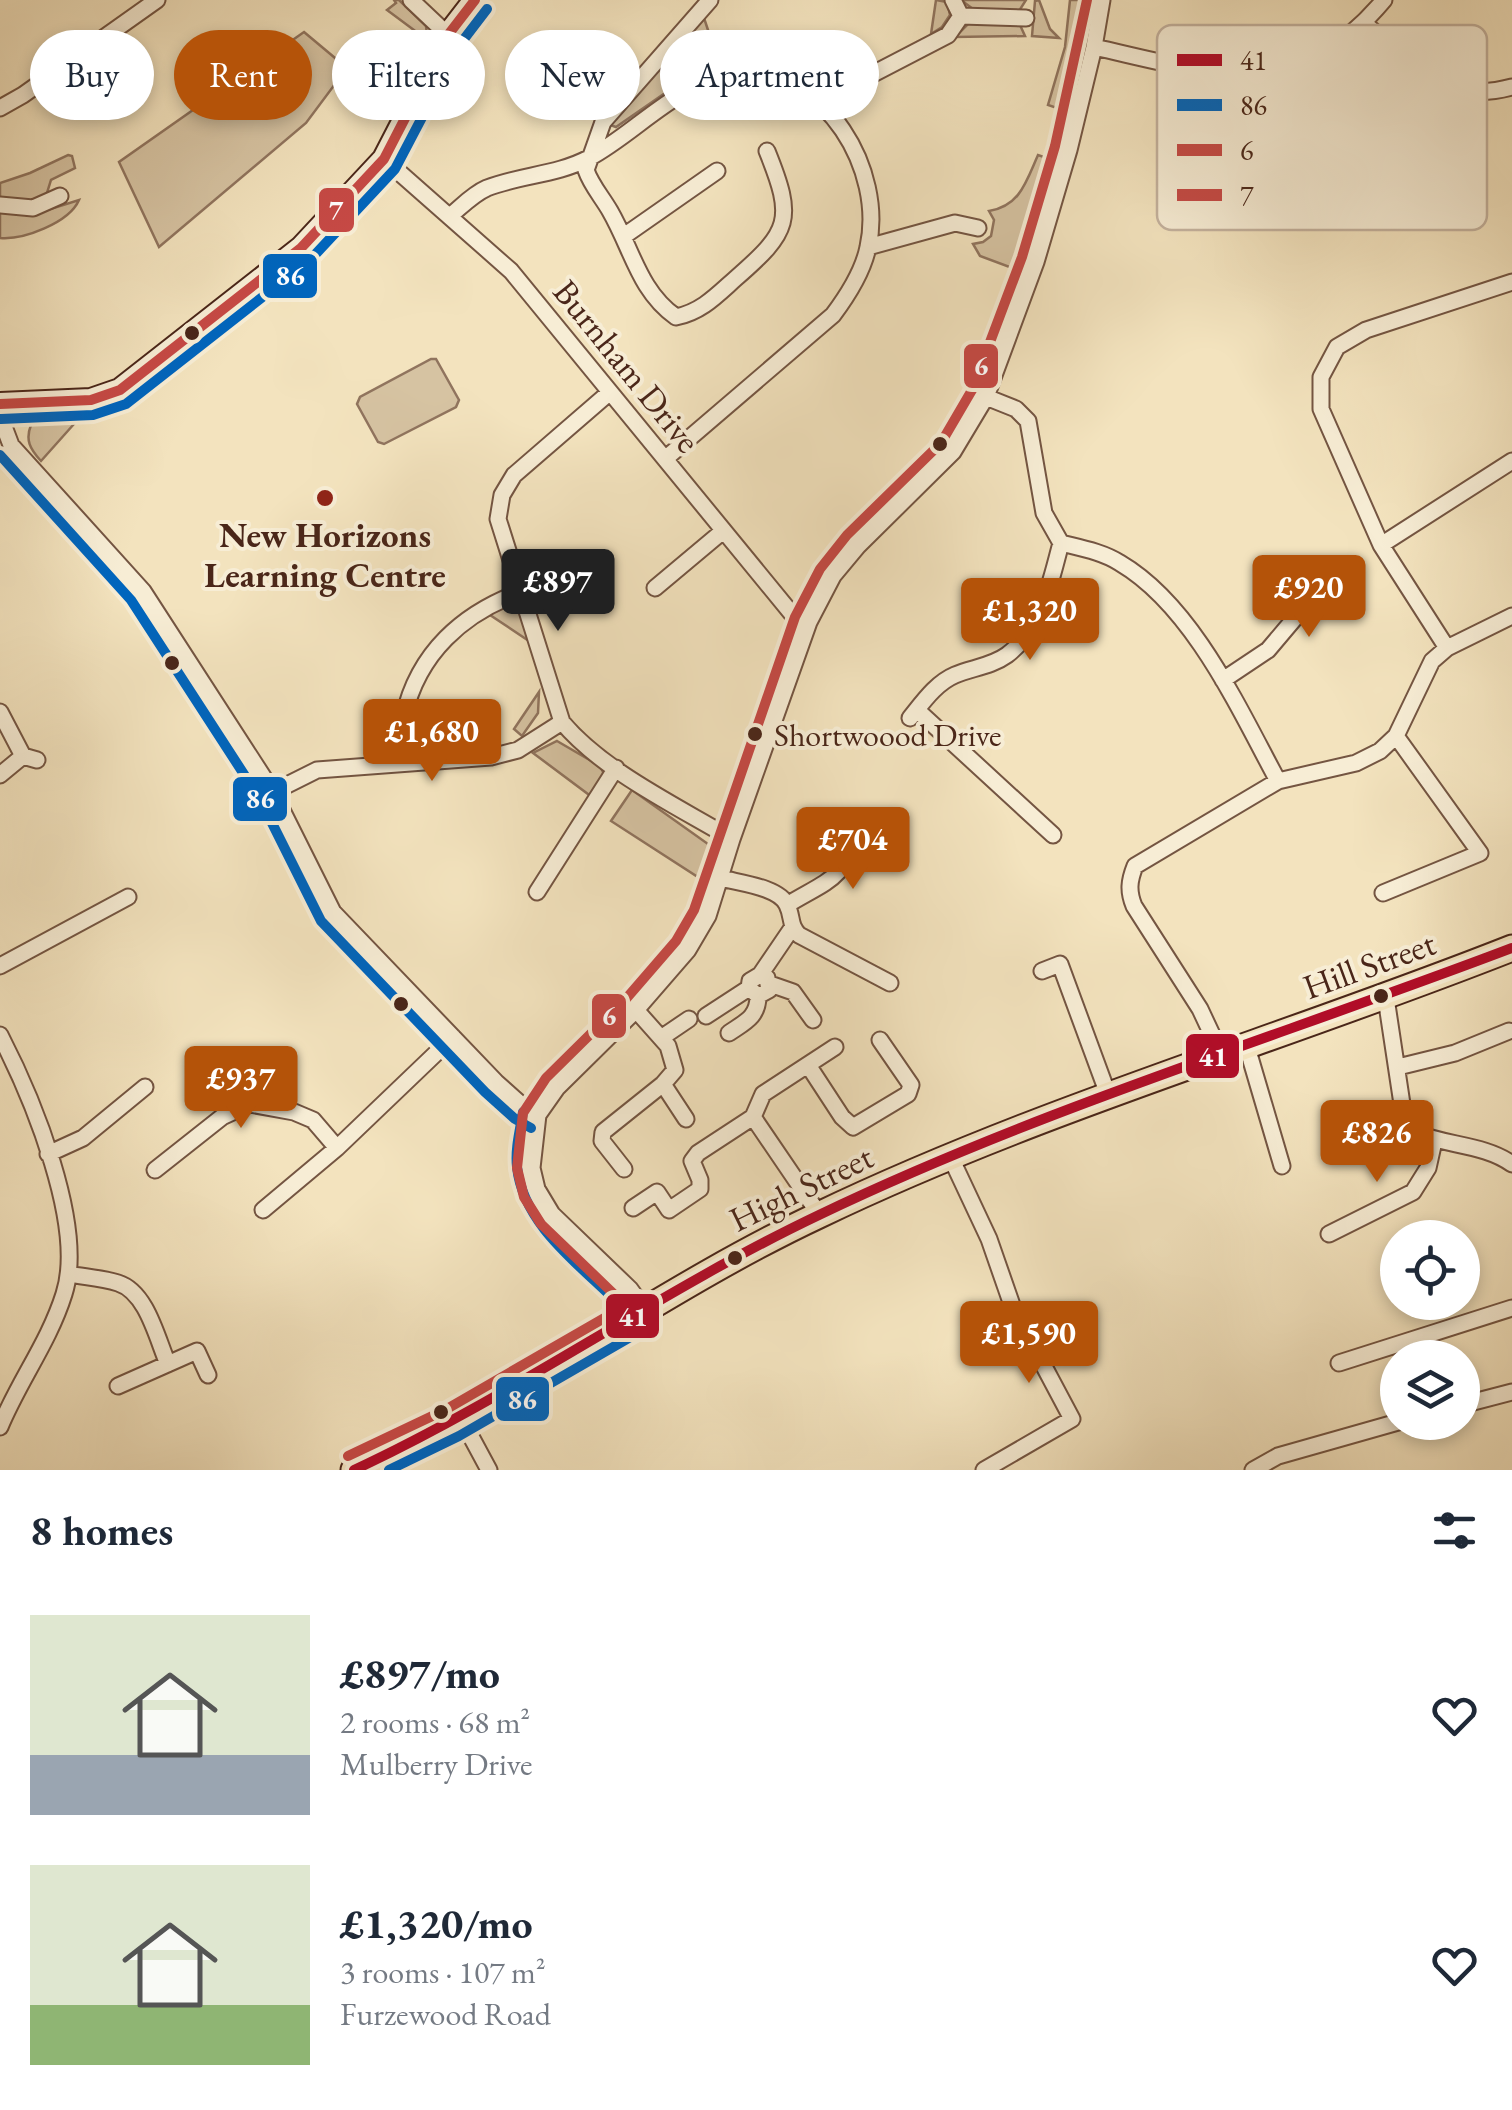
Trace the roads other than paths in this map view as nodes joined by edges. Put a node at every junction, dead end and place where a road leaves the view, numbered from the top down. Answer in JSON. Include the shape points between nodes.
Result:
{"nodes":[{"id":1,"x":156,"y":0,"type":"edge"},
{"id":2,"x":412,"y":0,"type":"edge"},
{"id":3,"x":475,"y":0,"type":"edge"},
{"id":4,"x":710,"y":0,"type":"edge"},
{"id":5,"x":953,"y":0,"type":"edge"},
{"id":6,"x":1102,"y":0,"type":"edge"},
{"id":7,"x":1384,"y":0,"type":"edge"},
{"id":8,"x":961,"y":16,"type":"junction"},
{"id":9,"x":1026,"y":18,"type":"dead end"},
{"id":10,"x":1364,"y":24,"type":"edge"},
{"id":11,"x":443,"y":30,"type":"edge"},
{"id":12,"x":452,"y":30,"type":"edge"},
{"id":13,"x":1094,"y":47,"type":"junction"},
{"id":14,"x":1157,"y":61,"type":"edge"},
{"id":15,"x":879,"y":71,"type":"edge"},
{"id":16,"x":1512,"y":86,"type":"edge"},
{"id":17,"x":1487,"y":93,"type":"edge"},
{"id":18,"x":0,"y":108,"type":"edge"},
{"id":19,"x":660,"y":110,"type":"edge"},
{"id":20,"x":404,"y":120,"type":"edge"},
{"id":21,"x":834,"y":120,"type":"edge"},
{"id":22,"x":767,"y":151,"type":"dead end"},
{"id":23,"x":590,"y":158,"type":"junction"},
{"id":24,"x":384,"y":159,"type":"junction"},
{"id":25,"x":718,"y":171,"type":"dead end"},
{"id":26,"x":60,"y":196,"type":"dead end"},
{"id":27,"x":0,"y":205,"type":"edge"},
{"id":28,"x":450,"y":216,"type":"junction"},
{"id":29,"x":978,"y":228,"type":"dead end"},
{"id":30,"x":624,"y":236,"type":"junction"},
{"id":31,"x":868,"y":247,"type":"junction"},
{"id":32,"x":1512,"y":282,"type":"edge"},
{"id":33,"x":610,"y":392,"type":"junction"},
{"id":34,"x":986,"y":397,"type":"junction"},
{"id":35,"x":0,"y":404,"type":"edge"},
{"id":36,"x":0,"y":416,"type":"edge"},
{"id":37,"x":665,"y":459,"type":"junction"},
{"id":38,"x":1512,"y":461,"type":"edge"},
{"id":39,"x":723,"y":531,"type":"junction"},
{"id":40,"x":1062,"y":544,"type":"junction"},
{"id":41,"x":1381,"y":545,"type":"junction"},
{"id":42,"x":1288,"y":574,"type":"dead end"},
{"id":43,"x":655,"y":588,"type":"dead end"},
{"id":44,"x":521,"y":592,"type":"junction"},
{"id":45,"x":1511,"y":620,"type":"edge"},
{"id":46,"x":809,"y":622,"type":"junction"},
{"id":47,"x":1446,"y":648,"type":"junction"},
{"id":48,"x":1223,"y":680,"type":"junction"},
{"id":49,"x":0,"y":712,"type":"edge"},
{"id":50,"x":562,"y":722,"type":"junction"},
{"id":51,"x":1396,"y":736,"type":"junction"},
{"id":52,"x":400,"y":762,"type":"junction"},
{"id":53,"x":616,"y":768,"type":"junction"},
{"id":54,"x":0,"y":775,"type":"edge"},
{"id":55,"x":1278,"y":781,"type":"junction"},
{"id":56,"x":273,"y":792,"type":"junction"},
{"id":57,"x":858,"y":830,"type":"dead end"},
{"id":58,"x":1053,"y":835,"type":"dead end"},
{"id":59,"x":732,"y":840,"type":"junction"},
{"id":60,"x":854,"y":846,"type":"junction"},
{"id":61,"x":877,"y":856,"type":"dead end"},
{"id":62,"x":721,"y":878,"type":"junction"},
{"id":63,"x":537,"y":892,"type":"dead end"},
{"id":64,"x":1383,"y":893,"type":"dead end"},
{"id":65,"x":128,"y":897,"type":"dead end"},
{"id":66,"x":787,"y":905,"type":"junction"},
{"id":67,"x":792,"y":928,"type":"junction"},
{"id":68,"x":1512,"y":948,"type":"edge"},
{"id":69,"x":0,"y":966,"type":"edge"},
{"id":70,"x":1042,"y":971,"type":"dead end"},
{"id":71,"x":890,"y":983,"type":"dead end"},
{"id":72,"x":759,"y":986,"type":"junction"},
{"id":73,"x":1386,"y":998,"type":"junction"},
{"id":74,"x":636,"y":1010,"type":"junction"},
{"id":75,"x":706,"y":1016,"type":"dead end"},
{"id":76,"x":690,"y":1020,"type":"dead end"},
{"id":77,"x":813,"y":1020,"type":"dead end"},
{"id":78,"x":1509,"y":1032,"type":"dead end"},
{"id":79,"x":729,"y":1033,"type":"dead end"},
{"id":80,"x":0,"y":1035,"type":"edge"},
{"id":81,"x":453,"y":1037,"type":"junction"},
{"id":82,"x":661,"y":1038,"type":"junction"},
{"id":83,"x":880,"y":1040,"type":"dead end"},
{"id":84,"x":1248,"y":1047,"type":"junction"},
{"id":85,"x":835,"y":1048,"type":"dead end"},
{"id":86,"x":1222,"y":1056,"type":"junction"},
{"id":87,"x":808,"y":1066,"type":"junction"},
{"id":88,"x":1193,"y":1066,"type":"joint"},
{"id":89,"x":1398,"y":1067,"type":"junction"},
{"id":90,"x":215,"y":1079,"type":"dead end"},
{"id":91,"x":663,"y":1084,"type":"junction"},
{"id":92,"x":144,"y":1087,"type":"dead end"},
{"id":93,"x":1108,"y":1097,"type":"junction"},
{"id":94,"x":236,"y":1108,"type":"junction"},
{"id":95,"x":538,"y":1115,"type":"junction"},
{"id":96,"x":753,"y":1117,"type":"junction"},
{"id":97,"x":686,"y":1119,"type":"dead end"},
{"id":98,"x":1434,"y":1141,"type":"junction"},
{"id":99,"x":337,"y":1148,"type":"junction"},
{"id":100,"x":48,"y":1154,"type":"junction"},
{"id":101,"x":951,"y":1158,"type":"junction"},
{"id":102,"x":1512,"y":1164,"type":"edge"},
{"id":103,"x":1282,"y":1166,"type":"dead end"},
{"id":104,"x":624,"y":1169,"type":"dead end"},
{"id":105,"x":155,"y":1170,"type":"dead end"},
{"id":106,"x":633,"y":1208,"type":"dead end"},
{"id":107,"x":263,"y":1210,"type":"dead end"},
{"id":108,"x":819,"y":1214,"type":"junction"},
{"id":109,"x":1329,"y":1234,"type":"dead end"},
{"id":110,"x":69,"y":1274,"type":"junction"},
{"id":111,"x":1512,"y":1308,"type":"edge"},
{"id":112,"x":646,"y":1311,"type":"junction"},
{"id":113,"x":1411,"y":1340,"type":"edge"},
{"id":114,"x":1380,"y":1349,"type":"edge"},
{"id":115,"x":1339,"y":1362,"type":"dead end"},
{"id":116,"x":168,"y":1364,"type":"junction"},
{"id":117,"x":208,"y":1375,"type":"dead end"},
{"id":118,"x":118,"y":1386,"type":"dead end"},
{"id":119,"x":1512,"y":1392,"type":"edge"},
{"id":120,"x":1480,"y":1400,"type":"edge"},
{"id":121,"x":462,"y":1418,"type":"junction"},
{"id":122,"x":0,"y":1426,"type":"edge"},
{"id":123,"x":1380,"y":1427,"type":"edge"},
{"id":124,"x":354,"y":1470,"type":"edge"},
{"id":125,"x":489,"y":1470,"type":"edge"},
{"id":126,"x":984,"y":1470,"type":"edge"},
{"id":127,"x":1253,"y":1470,"type":"edge"}],
"edges":[{"from":1,"to":18,"type":"street"},
{"from":2,"to":11,"type":"street"},
{"from":3,"to":12,"type":"street"},
{"from":4,"to":23,"type":"street","via":[[602,122]]},
{"from":5,"to":8,"type":"street"},
{"from":6,"to":13,"type":"street"},
{"from":7,"to":10,"type":"street"},
{"from":8,"to":9,"type":"street"},
{"from":8,"to":15,"type":"street","via":[[948,36]]},
{"from":13,"to":14,"type":"street"},
{"from":13,"to":34,"type":"street","via":[[1036,262]]},
{"from":16,"to":17,"type":"street"},
{"from":19,"to":23,"type":"street"},
{"from":20,"to":24,"type":"street"},
{"from":21,"to":31,"type":"street","via":[[867,180]]},
{"from":22,"to":30,"type":"street","via":[[784,191],[782,228],[773,246],[696,314],[676,317],[660,306]]},
{"from":23,"to":28,"type":"street","via":[[484,189]]},
{"from":23,"to":30,"type":"street","via":[[588,177]]},
{"from":24,"to":28,"type":"street","name":"Burnham Drive"},
{"from":24,"to":35,"type":"street","via":[[301,248],[120,390],[90,400]]},
{"from":25,"to":30,"type":"street"},
{"from":26,"to":27,"type":"street","via":[[33,208]]},
{"from":28,"to":33,"type":"street","name":"Burnham Drive","via":[[511,271]]},
{"from":29,"to":31,"type":"street","via":[[955,222]]},
{"from":31,"to":37,"type":"street","via":[[834,315]]},
{"from":32,"to":41,"type":"street","via":[[1366,330],[1337,347],[1321,377],[1322,410]]},
{"from":33,"to":37,"type":"street","name":"Burnham Drive"},
{"from":33,"to":44,"type":"street","via":[[514,475],[502,495],[498,519]]},
{"from":34,"to":40,"type":"street","via":[[1028,421],[1044,514]]},
{"from":34,"to":46,"type":"street","via":[[953,452],[834,576]]},
{"from":36,"to":56,"type":"street","via":[[11,446],[143,591]]},
{"from":37,"to":39,"type":"street","name":"Burnham Drive"},
{"from":38,"to":41,"type":"street"},
{"from":39,"to":43,"type":"street"},
{"from":39,"to":46,"type":"street","name":"Burnham Drive","via":[[792,614]]},
{"from":40,"to":48,"type":"street","via":[[1138,574],[1183,622]]},
{"from":40,"to":58,"type":"street","via":[[1028,633],[1005,656],[938,685],[914,714]]},
{"from":41,"to":47,"type":"street"},
{"from":42,"to":48,"type":"street","via":[[1306,605],[1268,650]]},
{"from":44,"to":50,"type":"street"},
{"from":44,"to":52,"type":"street","via":[[473,613],[428,662],[404,716]]},
{"from":45,"to":47,"type":"street"},
{"from":46,"to":59,"type":"street"},
{"from":47,"to":51,"type":"street","via":[[1432,661]]},
{"from":48,"to":55,"type":"street"},
{"from":49,"to":54,"type":"street","via":[[30,758]]},
{"from":50,"to":52,"type":"street","via":[[505,754]]},
{"from":50,"to":53,"type":"street"},
{"from":51,"to":55,"type":"street","via":[[1356,763]]},
{"from":51,"to":64,"type":"street","via":[[1480,853]]},
{"from":52,"to":56,"type":"street","via":[[317,770]]},
{"from":53,"to":59,"type":"street"},
{"from":53,"to":63,"type":"street"},
{"from":55,"to":86,"type":"street","via":[[1148,856],[1129,880],[1134,906]]},
{"from":56,"to":81,"type":"street","via":[[333,912]]},
{"from":57,"to":60,"type":"street"},
{"from":59,"to":62,"type":"street"},
{"from":60,"to":61,"type":"street"},
{"from":60,"to":66,"type":"street","via":[[836,878]]},
{"from":62,"to":66,"type":"street","via":[[778,895]]},
{"from":62,"to":74,"type":"street","via":[[688,950]]},
{"from":65,"to":69,"type":"street"},
{"from":66,"to":67,"type":"street"},
{"from":67,"to":71,"type":"street"},
{"from":67,"to":72,"type":"street"},
{"from":68,"to":73,"type":"main road","name":"Hill Street"},
{"from":70,"to":93,"type":"street","via":[[1060,964]]},
{"from":72,"to":75,"type":"street"},
{"from":72,"to":77,"type":"street","via":[[793,992]]},
{"from":72,"to":79,"type":"street","via":[[754,1016]]},
{"from":73,"to":84,"type":"main road","name":"Hill Street"},
{"from":73,"to":89,"type":"street"},
{"from":74,"to":82,"type":"street"},
{"from":74,"to":95,"type":"street"},
{"from":76,"to":82,"type":"street"},
{"from":78,"to":89,"type":"street"},
{"from":80,"to":100,"type":"street"},
{"from":81,"to":95,"type":"street"},
{"from":81,"to":99,"type":"street"},
{"from":82,"to":91,"type":"street","via":[[676,1070]]},
{"from":83,"to":87,"type":"street","via":[[911,1085],[908,1094],[852,1126]]},
{"from":84,"to":86,"type":"main road","name":"Hill Street"},
{"from":84,"to":103,"type":"street"},
{"from":85,"to":87,"type":"street"},
{"from":86,"to":88,"type":"main road","name":"Hill Street"},
{"from":87,"to":96,"type":"street","via":[[763,1094]]},
{"from":88,"to":93,"type":"main road","name":"High Street"},
{"from":89,"to":98,"type":"street","via":[[1404,1116],[1414,1132]]},
{"from":90,"to":94,"type":"street"},
{"from":91,"to":97,"type":"street"},
{"from":91,"to":104,"type":"street","via":[[603,1132],[602,1141]]},
{"from":92,"to":100,"type":"street","via":[[83,1138]]},
{"from":93,"to":101,"type":"main road","name":"High Street"},
{"from":94,"to":99,"type":"street","via":[[294,1112],[313,1120]]},
{"from":94,"to":105,"type":"street"},
{"from":95,"to":112,"type":"street","via":[[532,1168],[537,1189],[552,1214]]},
{"from":96,"to":106,"type":"street","via":[[692,1161],[700,1189],[669,1210],[657,1192]]},
{"from":96,"to":108,"type":"street"},
{"from":98,"to":102,"type":"street","via":[[1497,1153]]},
{"from":98,"to":109,"type":"street","via":[[1413,1192]]},
{"from":99,"to":107,"type":"street"},
{"from":100,"to":110,"type":"street","via":[[67,1224]]},
{"from":101,"to":108,"type":"main road","name":"High Street"},
{"from":101,"to":126,"type":"street","via":[[1012,1308],[1072,1419]]},
{"from":108,"to":112,"type":"main road","name":"High Street"},
{"from":110,"to":116,"type":"street","via":[[132,1291]]},
{"from":110,"to":122,"type":"street","via":[[42,1350]]},
{"from":111,"to":113,"type":"street"},
{"from":112,"to":121,"type":"main road","name":"High Street"},
{"from":114,"to":115,"type":"street"},
{"from":116,"to":117,"type":"street","via":[[198,1352]]},
{"from":116,"to":118,"type":"street"},
{"from":119,"to":120,"type":"street"},
{"from":121,"to":124,"type":"main road","name":"High Street"},
{"from":121,"to":125,"type":"street"},
{"from":123,"to":127,"type":"street","via":[[1278,1456]]}]}
